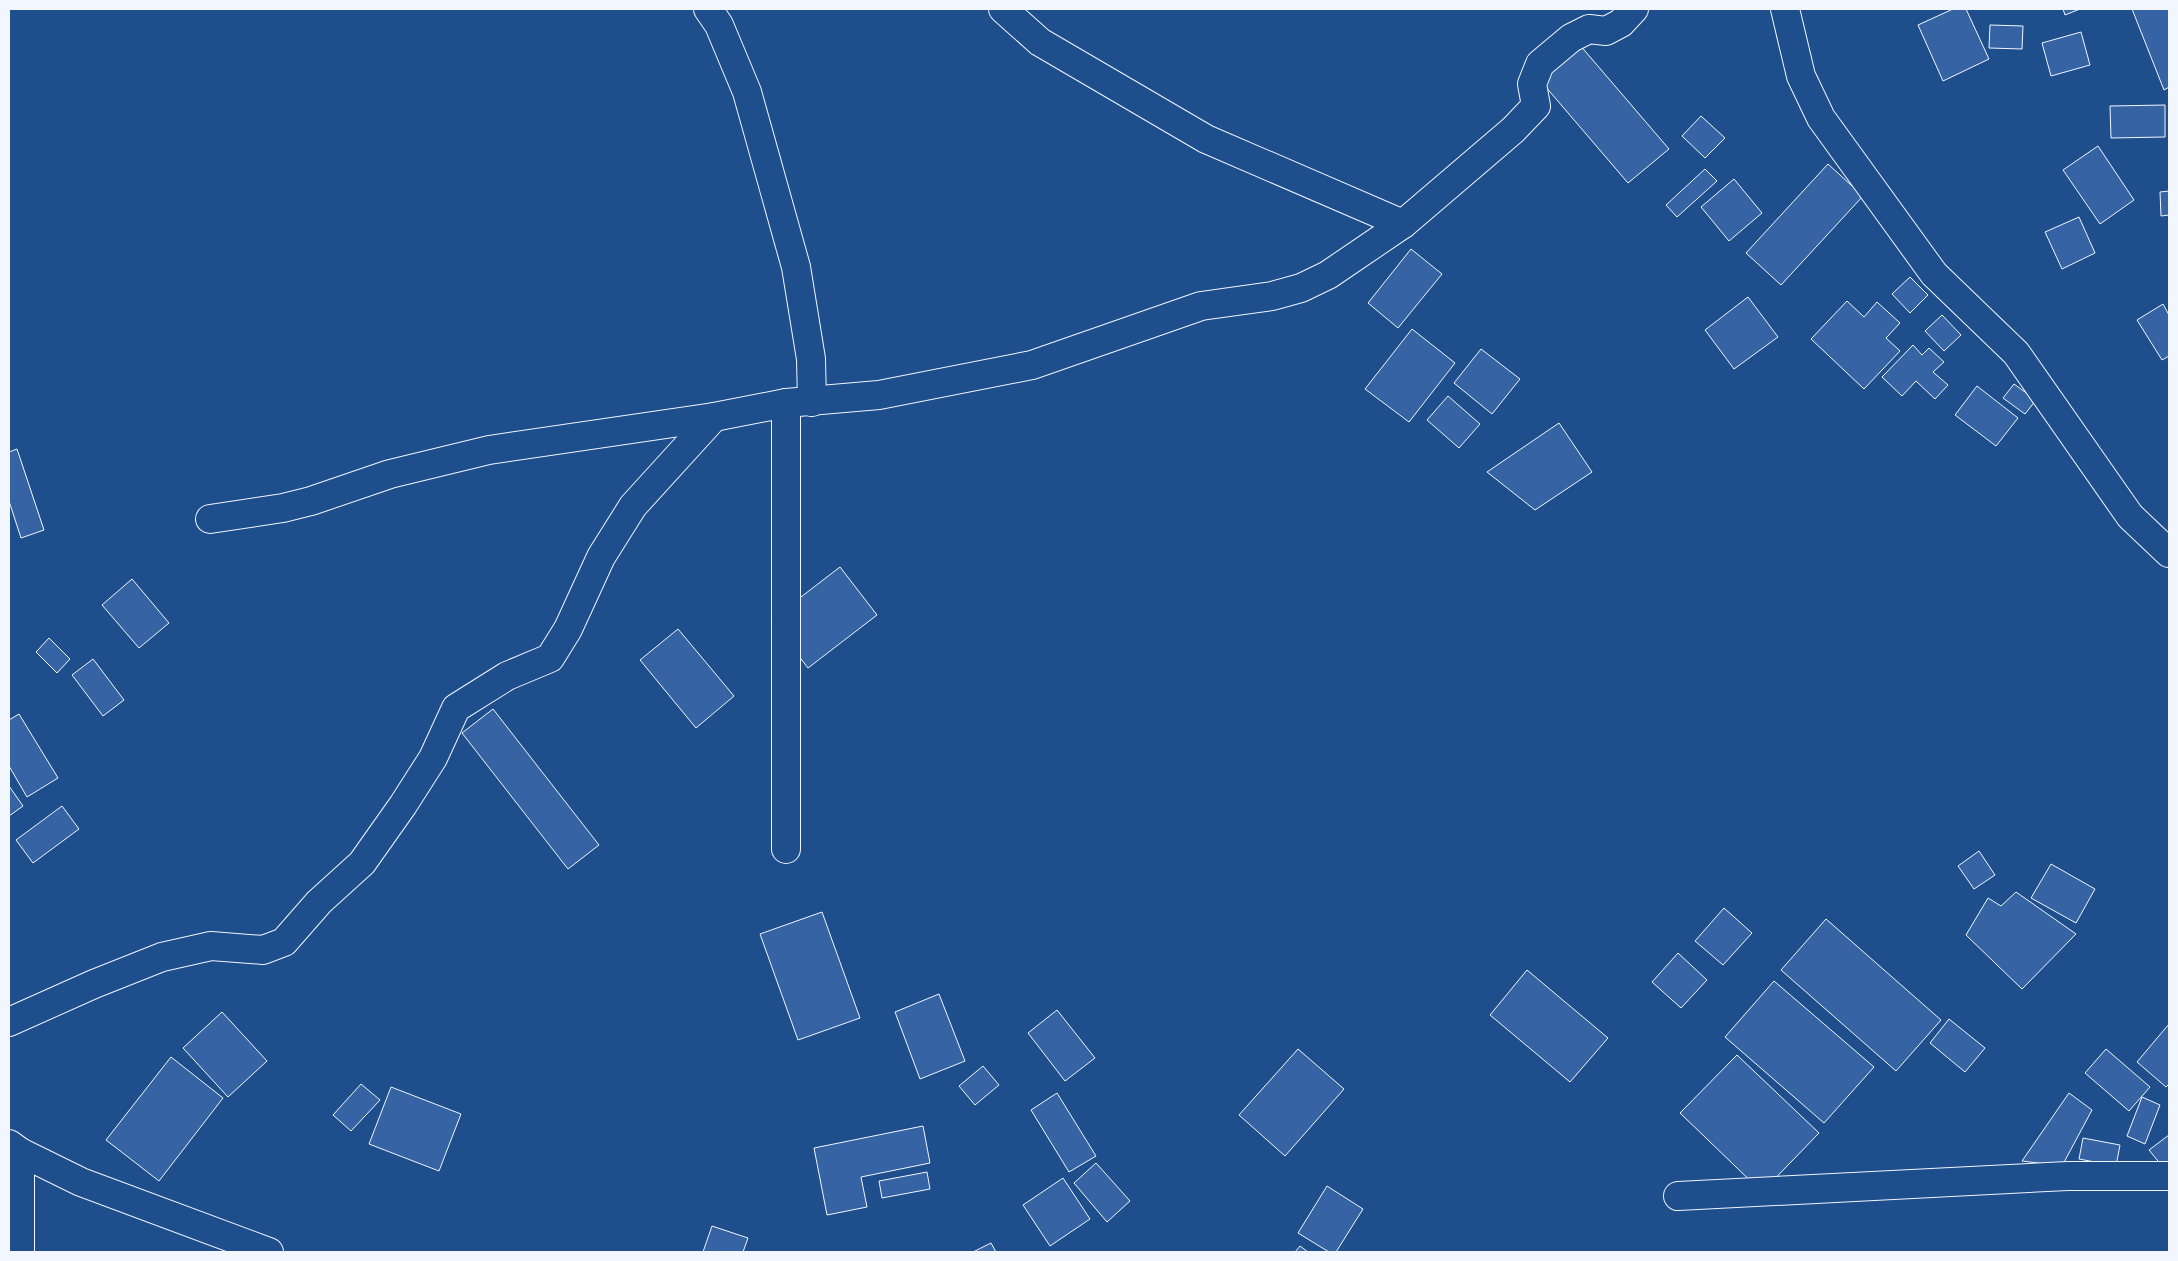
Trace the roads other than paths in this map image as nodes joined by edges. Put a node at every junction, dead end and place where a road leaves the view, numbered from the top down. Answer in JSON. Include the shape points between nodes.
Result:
{"nodes":[{"id":1,"x":708,"y":9,"type":"edge"},
{"id":2,"x":1003,"y":9,"type":"edge"},
{"id":3,"x":1634,"y":9,"type":"edge"},
{"id":4,"x":1785,"y":9,"type":"edge"},
{"id":5,"x":1403,"y":224,"type":"junction"},
{"id":6,"x":799,"y":402,"type":"junction"},
{"id":7,"x":714,"y":417,"type":"junction"},
{"id":8,"x":210,"y":519,"type":"dead end"},
{"id":9,"x":2169,"y":553,"type":"edge"},
{"id":10,"x":786,"y":849,"type":"dead end"},
{"id":11,"x":9,"y":1022,"type":"edge"},
{"id":12,"x":14,"y":1148,"type":"edge"},
{"id":13,"x":2169,"y":1176,"type":"edge"},
{"id":14,"x":1678,"y":1196,"type":"dead end"},
{"id":15,"x":20,"y":1252,"type":"edge"},
{"id":16,"x":270,"y":1252,"type":"edge"}],
"edges":[{"from":1,"to":6,"type":"street","via":[[719,25],[747,92],[796,267],[811,359]]},
{"from":2,"to":5,"type":"street","via":[[1040,42],[1206,139]]},
{"from":3,"to":5,"type":"street","via":[[1622,23],[1606,31],[1589,29],[1571,38],[1540,64],[1532,84],[1536,106],[1513,130]]},
{"from":4,"to":9,"type":"street","via":[[1801,76],[1821,118],[1934,274],[2016,353],[2130,516]]},
{"from":5,"to":6,"type":"street","via":[[1328,275],[1301,288],[1272,296],[1201,306],[1032,365],[879,395]]},
{"from":6,"to":7,"type":"street"},
{"from":6,"to":10,"type":"street"},
{"from":7,"to":8,"type":"street","via":[[489,450],[390,474],[292,505]]},
{"from":7,"to":11,"type":"street","via":[[633,506],[601,557],[568,629],[550,658],[507,676],[456,708],[433,758],[362,863],[319,902],[284,942],[263,950],[211,946],[162,957]]},
{"from":12,"to":15,"type":"street"},
{"from":12,"to":16,"type":"street","via":[[81,1182]]},
{"from":13,"to":14,"type":"street","via":[[2068,1176]]}]}
